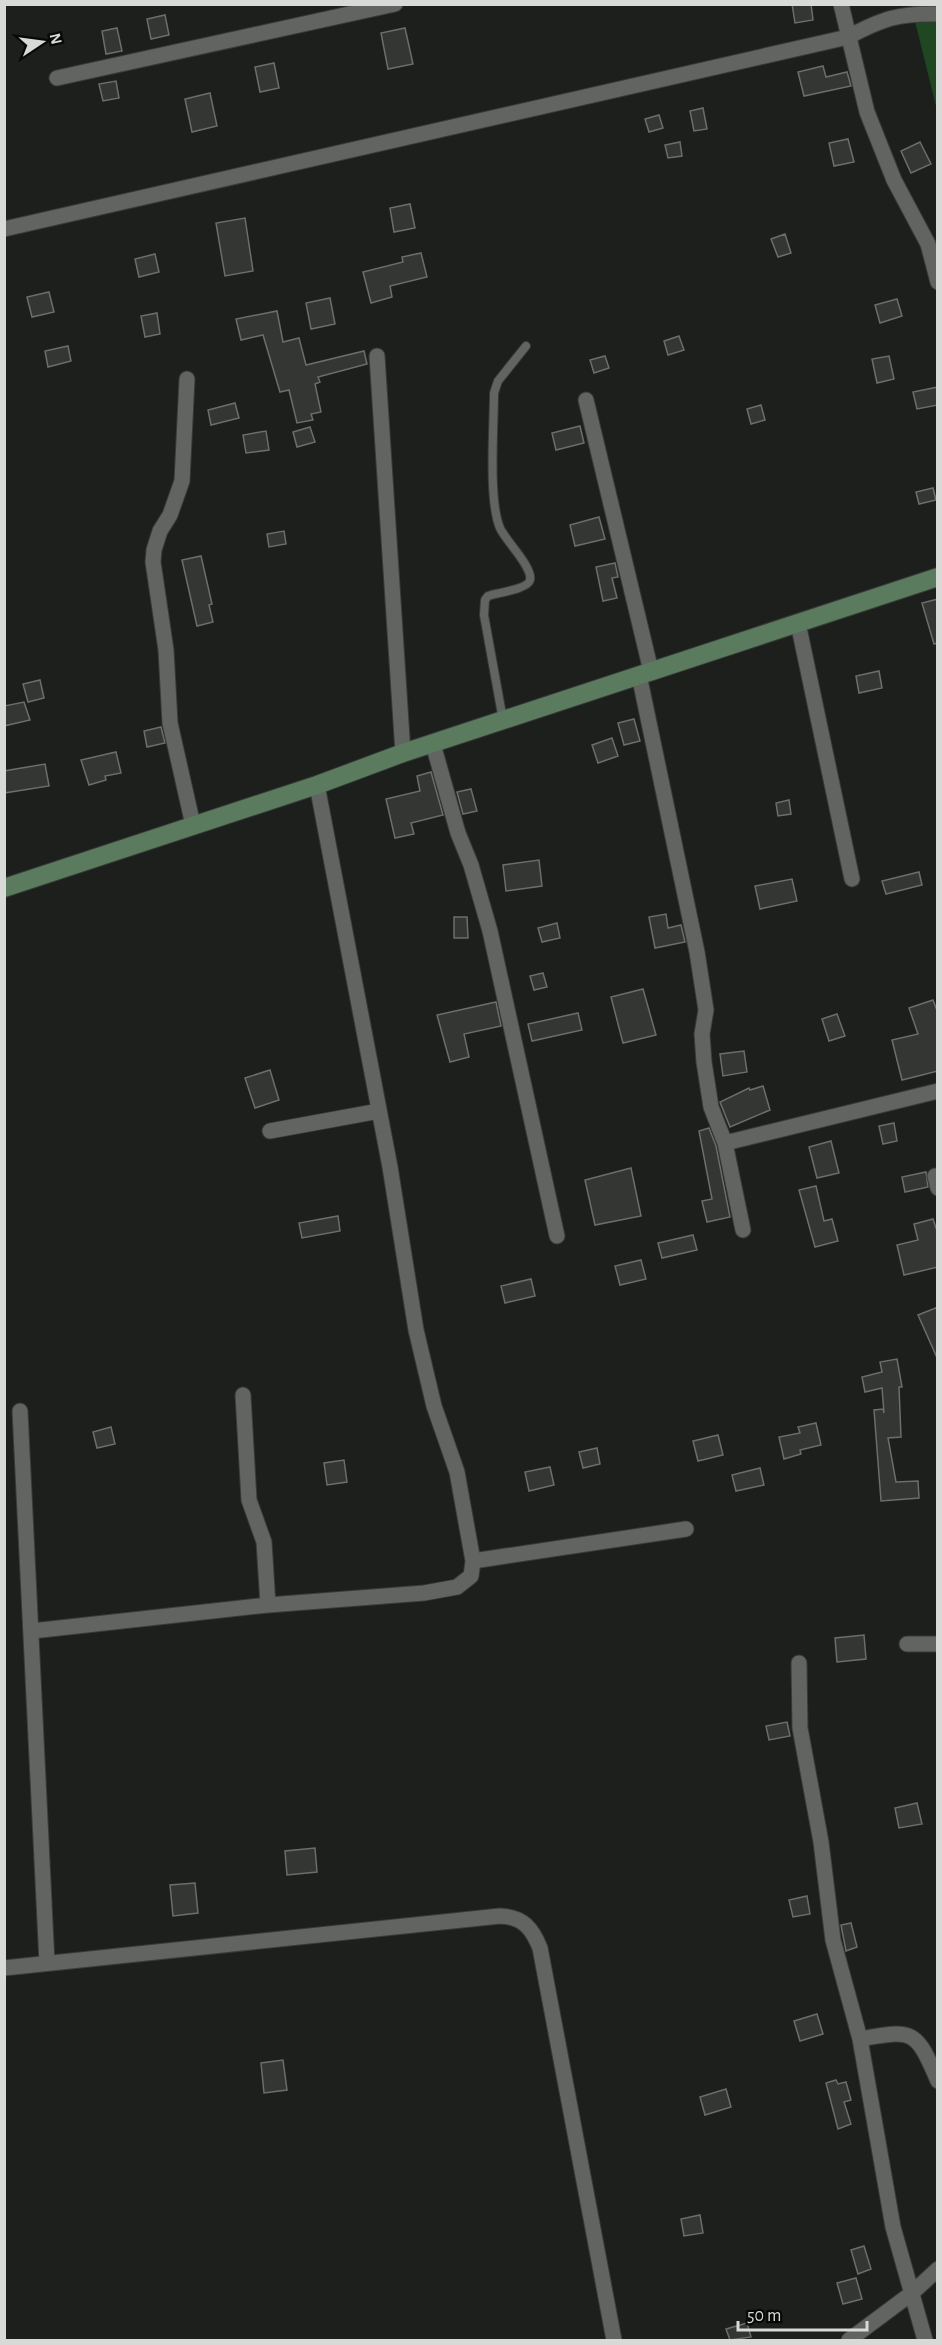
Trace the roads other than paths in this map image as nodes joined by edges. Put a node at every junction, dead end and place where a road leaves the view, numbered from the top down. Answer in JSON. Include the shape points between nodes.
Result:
{"nodes":[{"id":1,"x":394,"y":4,"type":"edge"},
{"id":2,"x":841,"y":4,"type":"edge"},
{"id":3,"x":938,"y":14,"type":"edge"},
{"id":4,"x":848,"y":37,"type":"junction"},
{"id":5,"x":57,"y":78,"type":"dead end"},
{"id":6,"x":4,"y":229,"type":"edge"},
{"id":7,"x":938,"y":282,"type":"edge"},
{"id":8,"x":526,"y":346,"type":"dead end"},
{"id":9,"x":377,"y":356,"type":"dead end"},
{"id":10,"x":187,"y":379,"type":"dead end"},
{"id":11,"x":586,"y":400,"type":"dead end"},
{"id":12,"x":938,"y":577,"type":"edge"},
{"id":13,"x":798,"y":623,"type":"junction"},
{"id":14,"x":645,"y":673,"type":"junction"},
{"id":15,"x":504,"y":720,"type":"junction"},
{"id":16,"x":433,"y":744,"type":"junction"},
{"id":17,"x":403,"y":753,"type":"junction"},
{"id":18,"x":317,"y":785,"type":"junction"},
{"id":19,"x":192,"y":825,"type":"junction"},
{"id":20,"x":852,"y":879,"type":"dead end"},
{"id":21,"x":4,"y":888,"type":"edge"},
{"id":22,"x":938,"y":1091,"type":"edge"},
{"id":23,"x":379,"y":1111,"type":"junction"},
{"id":24,"x":270,"y":1131,"type":"dead end"},
{"id":25,"x":725,"y":1143,"type":"junction"},
{"id":26,"x":742,"y":1230,"type":"dead end"},
{"id":27,"x":557,"y":1236,"type":"dead end"},
{"id":28,"x":243,"y":1395,"type":"dead end"},
{"id":29,"x":20,"y":1411,"type":"dead end"},
{"id":30,"x":686,"y":1529,"type":"dead end"},
{"id":31,"x":473,"y":1561,"type":"junction"},
{"id":32,"x":268,"y":1605,"type":"junction"},
{"id":33,"x":32,"y":1631,"type":"junction"},
{"id":34,"x":907,"y":1644,"type":"dead end"},
{"id":35,"x":938,"y":1644,"type":"edge"},
{"id":36,"x":799,"y":1663,"type":"dead end"},
{"id":37,"x":47,"y":1963,"type":"junction"},
{"id":38,"x":4,"y":1968,"type":"edge"},
{"id":39,"x":860,"y":2039,"type":"junction"},
{"id":40,"x":938,"y":2081,"type":"edge"},
{"id":41,"x":938,"y":2269,"type":"edge"},
{"id":42,"x":912,"y":2293,"type":"junction"},
{"id":43,"x":614,"y":2340,"type":"edge"},
{"id":44,"x":849,"y":2340,"type":"edge"},
{"id":45,"x":925,"y":2340,"type":"edge"}],
"edges":[{"from":1,"to":5,"type":"street"},
{"from":2,"to":4,"type":"street"},
{"from":3,"to":4,"type":"street","via":[[909,13],[880,20]]},
{"from":4,"to":6,"type":"street"},
{"from":4,"to":7,"type":"street","via":[[867,112],[894,180],[928,244]]},
{"from":8,"to":15,"type":"lane","via":[[498,381],[494,393],[494,500],[498,521],[530,579],[521,588],[484,600]]},
{"from":9,"to":17,"type":"street"},
{"from":10,"to":19,"type":"street","via":[[182,481],[170,515],[159,531],[153,562],[166,650],[170,723]]},
{"from":11,"to":14,"type":"street"},
{"from":12,"to":13,"type":"street"},
{"from":13,"to":14,"type":"street"},
{"from":13,"to":20,"type":"street"},
{"from":14,"to":15,"type":"street"},
{"from":14,"to":25,"type":"street","via":[[706,1010],[702,1034],[711,1107]]},
{"from":15,"to":16,"type":"street"},
{"from":16,"to":17,"type":"street"},
{"from":16,"to":27,"type":"street","via":[[490,931]]},
{"from":17,"to":18,"type":"street"},
{"from":18,"to":19,"type":"street"},
{"from":18,"to":23,"type":"street"},
{"from":19,"to":21,"type":"street"},
{"from":22,"to":25,"type":"street"},
{"from":23,"to":24,"type":"street"},
{"from":23,"to":31,"type":"street","via":[[416,1330],[434,1406],[457,1472]]},
{"from":25,"to":26,"type":"street"},
{"from":28,"to":32,"type":"street","via":[[249,1500],[264,1542]]},
{"from":29,"to":33,"type":"street"},
{"from":30,"to":31,"type":"street"},
{"from":31,"to":32,"type":"street","via":[[471,1576],[457,1587]]},
{"from":32,"to":33,"type":"street"},
{"from":33,"to":37,"type":"street"},
{"from":34,"to":35,"type":"street"},
{"from":36,"to":39,"type":"street","via":[[800,1728],[821,1842],[833,1940]]},
{"from":37,"to":38,"type":"street"},
{"from":37,"to":43,"type":"street","via":[[500,1916],[526,1923],[540,1948]]},
{"from":39,"to":40,"type":"street","via":[[912,2036],[924,2049]]},
{"from":39,"to":42,"type":"street","via":[[893,2227]]},
{"from":41,"to":42,"type":"street"},
{"from":42,"to":44,"type":"street"},
{"from":42,"to":45,"type":"street"}]}
